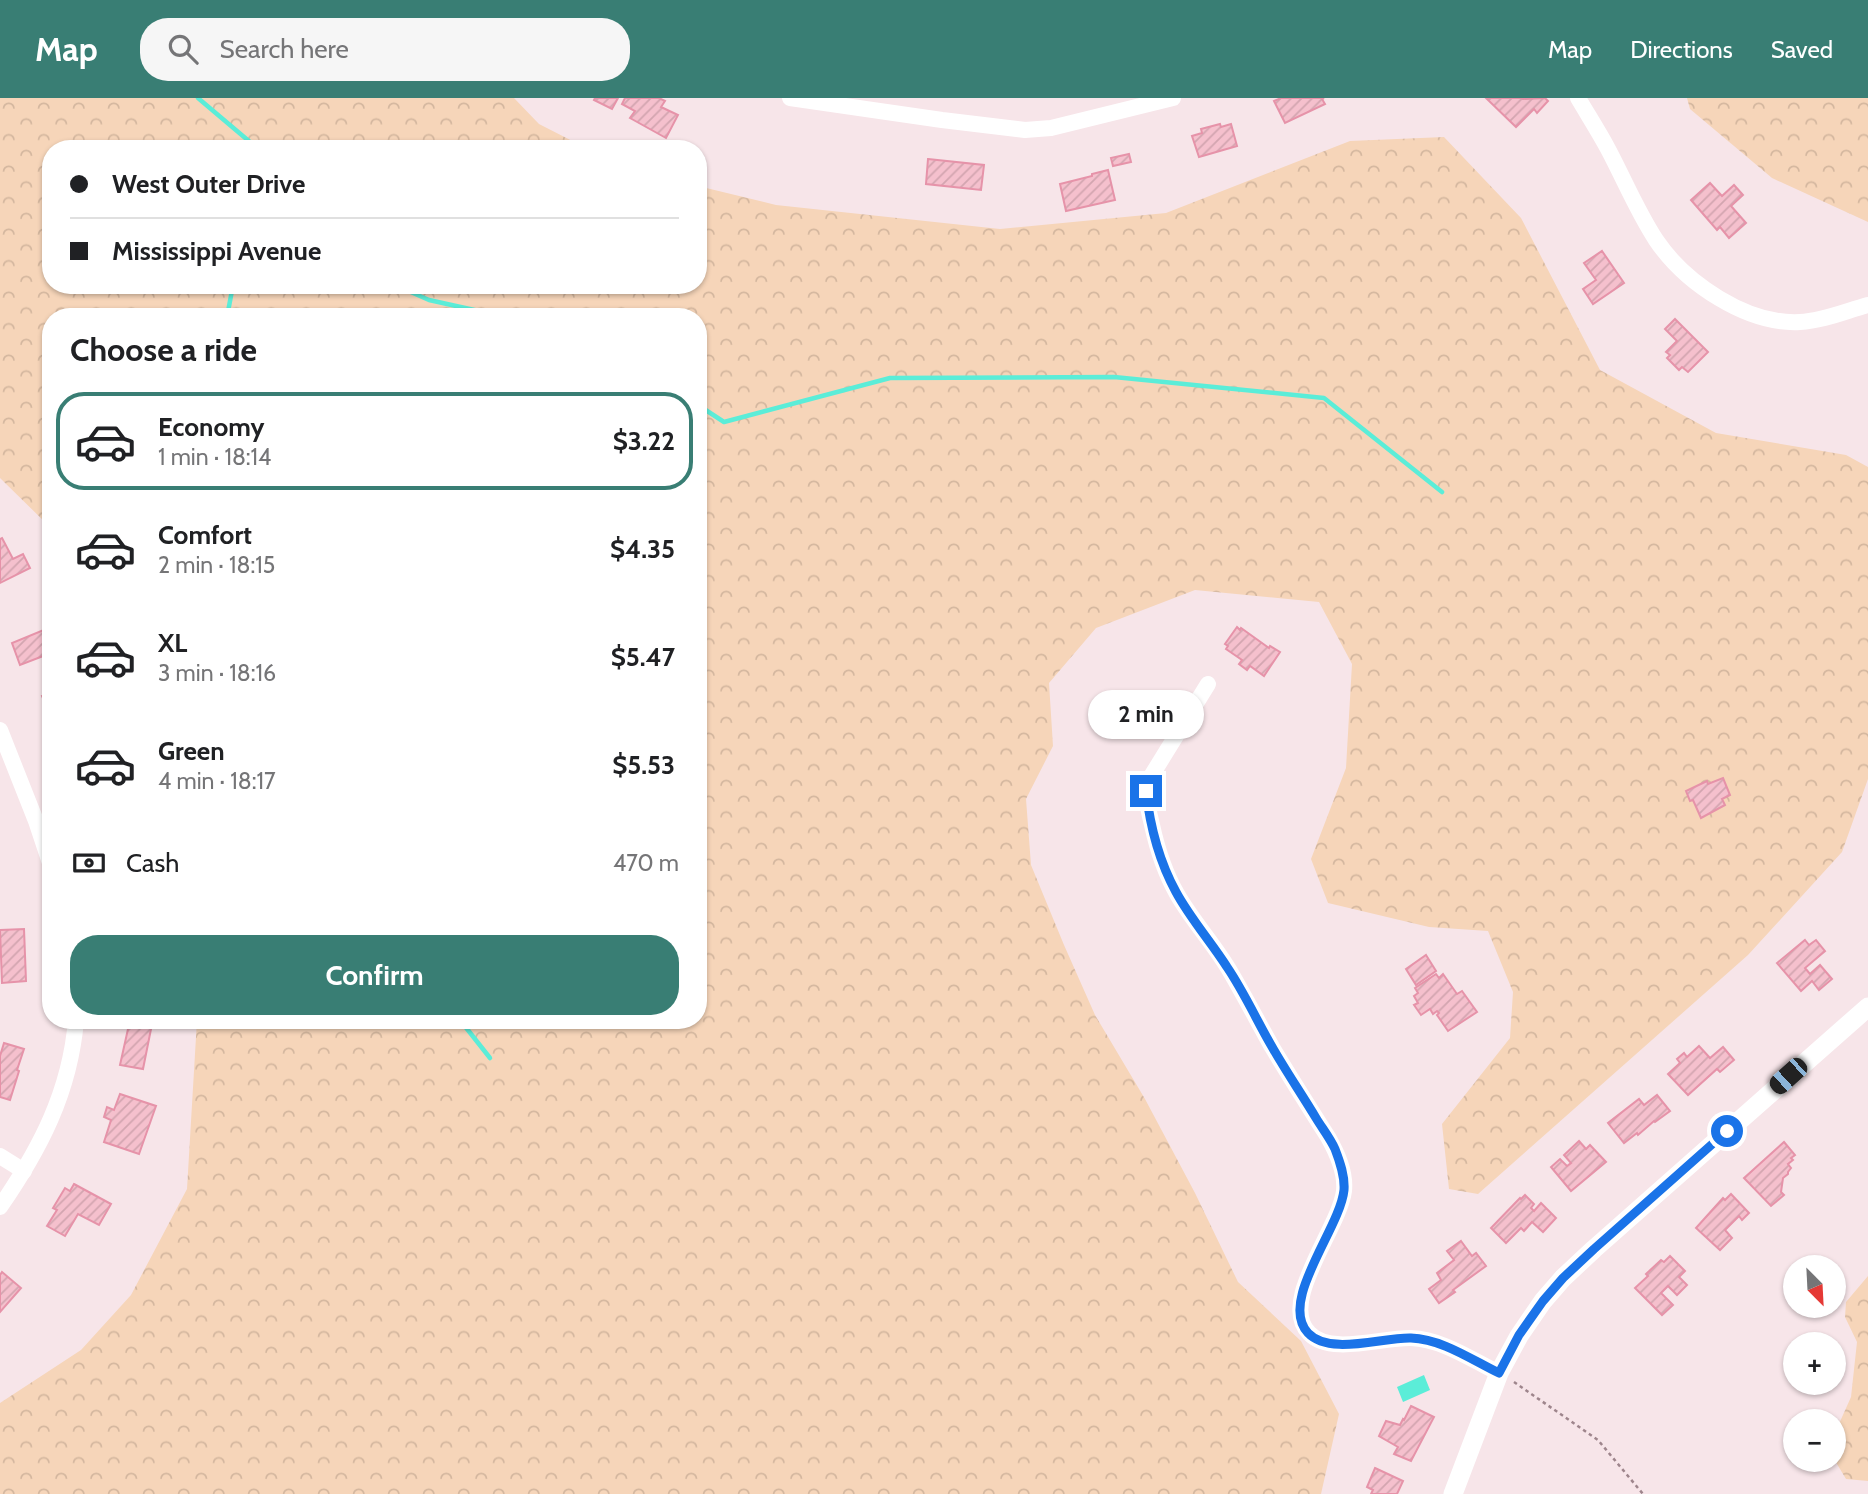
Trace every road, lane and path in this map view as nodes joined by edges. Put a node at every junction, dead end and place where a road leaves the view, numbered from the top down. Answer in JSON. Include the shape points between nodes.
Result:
{"nodes":[{"id":1,"x":790,"y":98,"type":"edge"},
{"id":2,"x":1173,"y":98,"type":"edge"},
{"id":3,"x":1578,"y":98,"type":"edge"},
{"id":4,"x":1868,"y":305,"type":"edge"},
{"id":5,"x":1208,"y":684,"type":"dead end"},
{"id":6,"x":0,"y":730,"type":"edge"},
{"id":7,"x":42,"y":839,"type":"edge"},
{"id":8,"x":1868,"y":1007,"type":"edge"},
{"id":9,"x":75,"y":1029,"type":"edge"},
{"id":10,"x":0,"y":1156,"type":"edge"},
{"id":11,"x":24,"y":1171,"type":"junction"},
{"id":12,"x":0,"y":1208,"type":"edge"},
{"id":13,"x":1499,"y":1373,"type":"junction"},
{"id":14,"x":1453,"y":1494,"type":"edge"},
{"id":15,"x":1643,"y":1494,"type":"edge"}],
"edges":[{"from":1,"to":2,"type":"street","via":[[1025,130],[1051,128]]},
{"from":3,"to":4,"type":"street","via":[[1657,240],[1704,288],[1727,304],[1783,322],[1820,319]]},
{"from":5,"to":13,"type":"street","via":[[1150,779],[1148,806],[1176,893],[1228,968],[1334,1147],[1343,1171],[1340,1209],[1300,1298],[1302,1325],[1310,1335],[1336,1345],[1430,1340]]},
{"from":6,"to":7,"type":"street"},
{"from":8,"to":13,"type":"street","via":[[1576,1265],[1543,1301]]},
{"from":9,"to":11,"type":"street","via":[[58,1103]]},
{"from":10,"to":11,"type":"street"},
{"from":11,"to":12,"type":"street"},
{"from":13,"to":14,"type":"street"},
{"from":13,"to":15,"type":"path","via":[[1598,1440]]}]}
